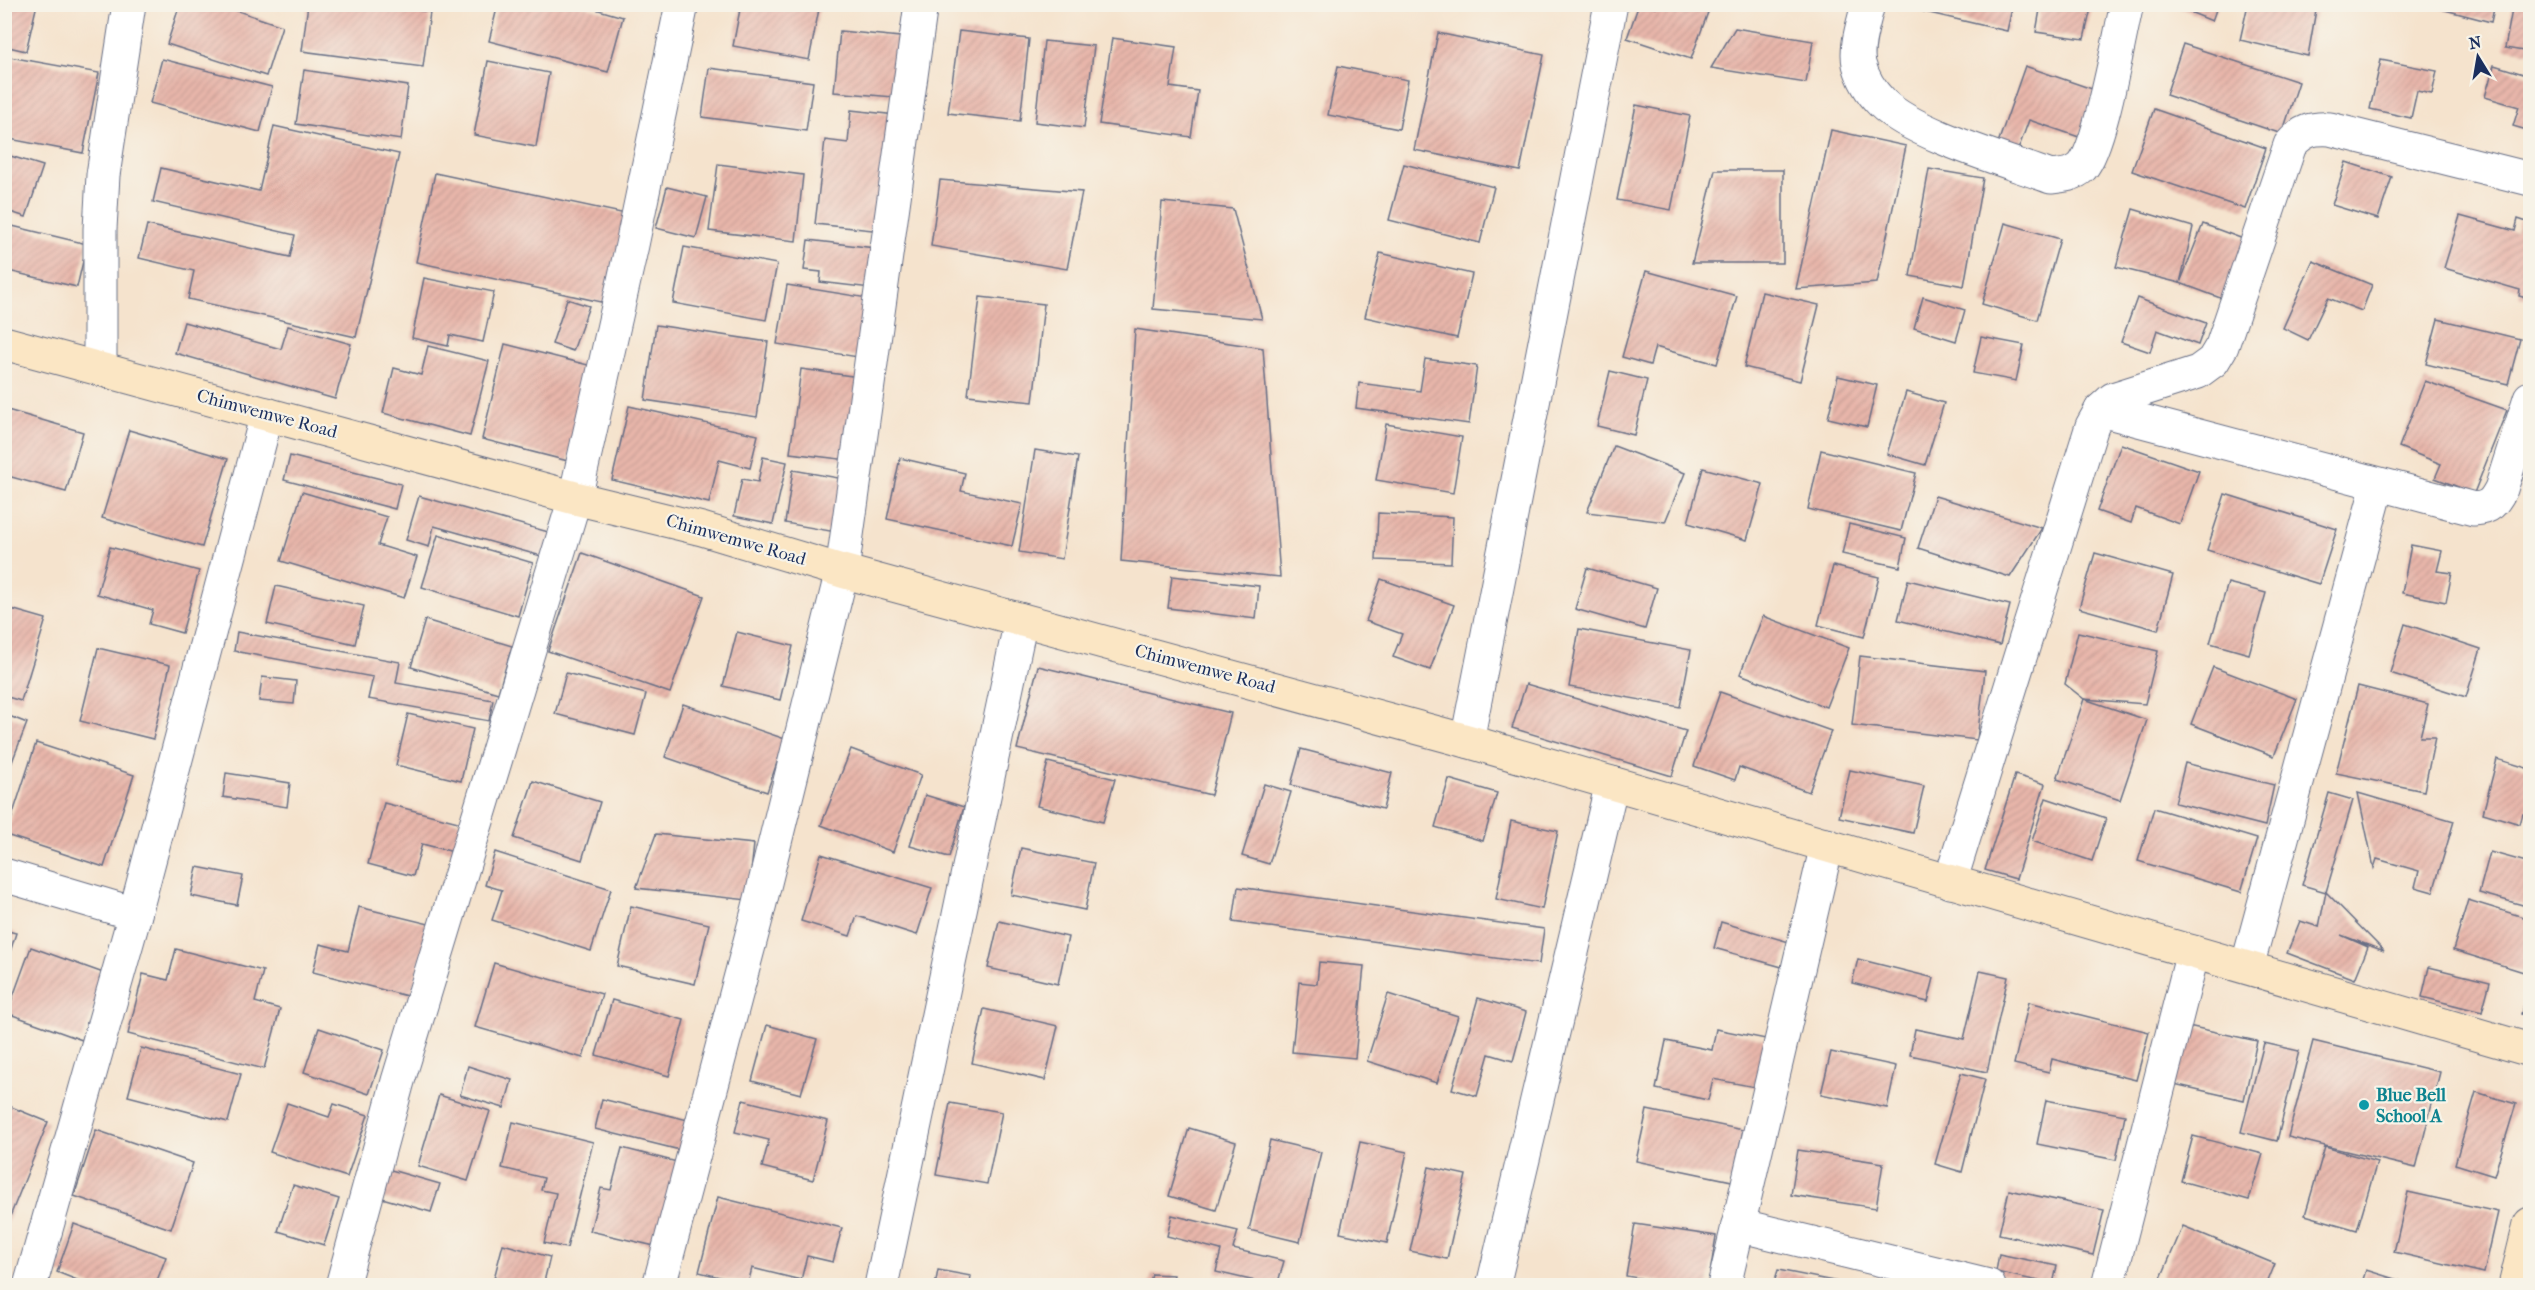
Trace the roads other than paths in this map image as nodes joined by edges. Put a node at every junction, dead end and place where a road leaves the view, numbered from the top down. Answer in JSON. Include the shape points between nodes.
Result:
{"nodes":[{"id":1,"x":129,"y":4,"type":"edge"},
{"id":2,"x":682,"y":4,"type":"edge"},
{"id":3,"x":921,"y":4,"type":"edge"},
{"id":4,"x":1611,"y":4,"type":"edge"},
{"id":5,"x":1868,"y":4,"type":"edge"},
{"id":6,"x":2127,"y":4,"type":"edge"},
{"id":7,"x":2530,"y":179,"type":"edge"},
{"id":8,"x":4,"y":343,"type":"edge"},
{"id":9,"x":100,"y":369,"type":"junction"},
{"id":10,"x":2530,"y":398,"type":"edge"},
{"id":11,"x":2101,"y":410,"type":"junction"},
{"id":12,"x":267,"y":414,"type":"junction"},
{"id":13,"x":2378,"y":485,"type":"junction"},
{"id":14,"x":575,"y":498,"type":"junction"},
{"id":15,"x":842,"y":571,"type":"junction"},
{"id":16,"x":1022,"y":620,"type":"junction"},
{"id":17,"x":1467,"y":741,"type":"junction"},
{"id":18,"x":1612,"y":783,"type":"junction"},
{"id":19,"x":1827,"y":845,"type":"junction"},
{"id":20,"x":4,"y":875,"type":"edge"},
{"id":21,"x":1950,"y":882,"type":"junction"},
{"id":22,"x":135,"y":914,"type":"junction"},
{"id":23,"x":2193,"y":952,"type":"junction"},
{"id":24,"x":2247,"y":967,"type":"junction"},
{"id":25,"x":2530,"y":1050,"type":"edge"},
{"id":26,"x":2530,"y":1224,"type":"edge"},
{"id":27,"x":1738,"y":1225,"type":"junction"},
{"id":28,"x":2521,"y":1280,"type":"edge"},
{"id":29,"x":30,"y":1286,"type":"edge"},
{"id":30,"x":342,"y":1286,"type":"edge"},
{"id":31,"x":659,"y":1286,"type":"edge"},
{"id":32,"x":881,"y":1286,"type":"edge"},
{"id":33,"x":1493,"y":1286,"type":"edge"},
{"id":34,"x":1724,"y":1286,"type":"edge"},
{"id":35,"x":1989,"y":1286,"type":"edge"},
{"id":36,"x":2108,"y":1286,"type":"edge"}],
"edges":[{"from":1,"to":9,"type":"street","via":[[103,175]]},
{"from":2,"to":14,"type":"street","via":[[633,245]]},
{"from":3,"to":15,"type":"street"},
{"from":4,"to":17,"type":"street"},
{"from":5,"to":6,"type":"street","via":[[1858,61],[1866,84],[1884,104],[1940,135],[2051,177],[2080,169],[2088,157]]},
{"from":7,"to":11,"type":"street","via":[[2330,129],[2312,128],[2299,134],[2290,145],[2223,346],[2213,361],[2198,372],[2114,399]]},
{"from":8,"to":9,"type":"main road","name":"Chimwemwe Road"},
{"from":9,"to":12,"type":"main road","name":"Chimwemwe Road"},
{"from":10,"to":13,"type":"street","via":[[2501,489],[2494,502],[2485,508],[2464,507]]},
{"from":11,"to":13,"type":"street"},
{"from":11,"to":21,"type":"street","via":[[2092,426]]},
{"from":12,"to":14,"type":"main road","name":"Chimwemwe Road"},
{"from":12,"to":22,"type":"street"},
{"from":13,"to":24,"type":"street"},
{"from":14,"to":15,"type":"main road","name":"Chimwemwe Road","via":[[702,529]]},
{"from":14,"to":30,"type":"street","via":[[398,1081]]},
{"from":15,"to":16,"type":"main road","name":"Chimwemwe Road"},
{"from":15,"to":31,"type":"street","via":[[754,927]]},
{"from":16,"to":17,"type":"main road","name":"Chimwemwe Road"},
{"from":16,"to":32,"type":"street"},
{"from":17,"to":18,"type":"main road","name":"Chimwemwe Road"},
{"from":18,"to":19,"type":"main road","name":"Chimwemwe Road"},
{"from":18,"to":33,"type":"street"},
{"from":19,"to":21,"type":"main road","name":"Chimwemwe Road"},
{"from":19,"to":27,"type":"street"},
{"from":20,"to":22,"type":"street"},
{"from":21,"to":23,"type":"main road","name":"Chimwemwe Road"},
{"from":22,"to":29,"type":"street"},
{"from":23,"to":24,"type":"main road","name":"Chimwemwe Road"},
{"from":23,"to":36,"type":"street"},
{"from":24,"to":25,"type":"main road","name":"Chimwemwe Road"},
{"from":26,"to":28,"type":"main road"},
{"from":27,"to":34,"type":"street"},
{"from":27,"to":35,"type":"street"}]}
